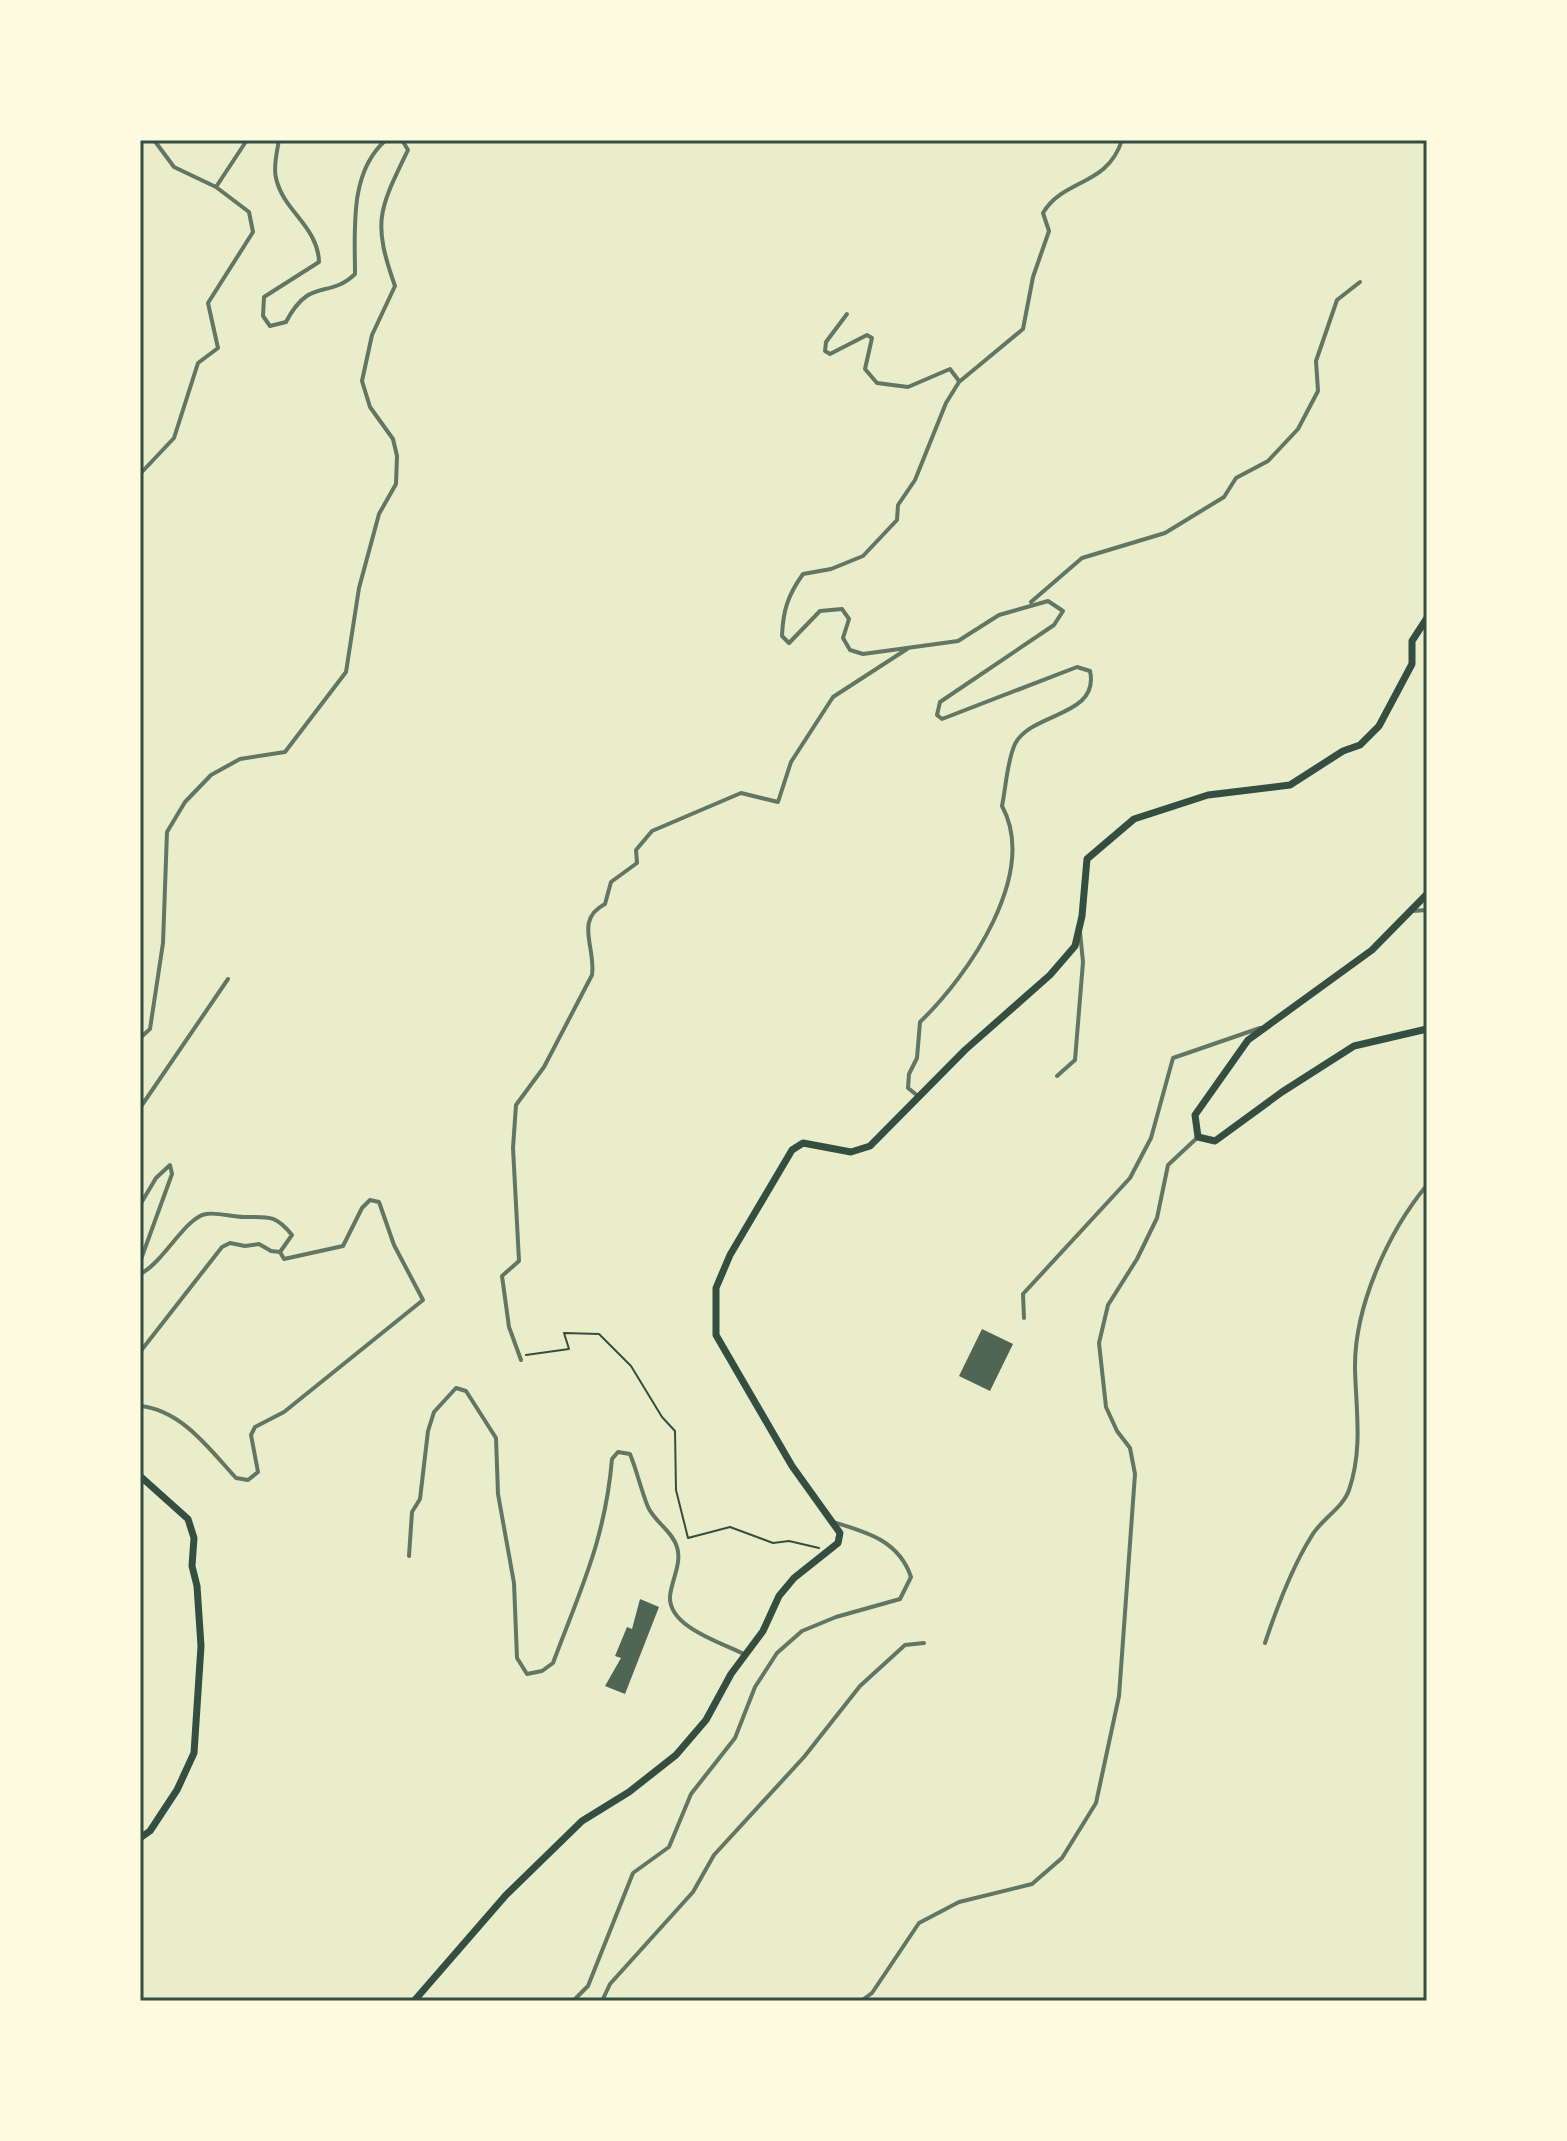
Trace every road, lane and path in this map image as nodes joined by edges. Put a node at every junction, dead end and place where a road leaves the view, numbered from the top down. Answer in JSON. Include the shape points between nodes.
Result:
{"nodes":[{"id":1,"x":154,"y":140,"type":"edge"},
{"id":2,"x":247,"y":140,"type":"edge"},
{"id":3,"x":279,"y":140,"type":"edge"},
{"id":4,"x":386,"y":140,"type":"edge"},
{"id":5,"x":402,"y":140,"type":"edge"},
{"id":6,"x":1122,"y":140,"type":"edge"},
{"id":7,"x":216,"y":187,"type":"junction"},
{"id":8,"x":1360,"y":282,"type":"dead end"},
{"id":9,"x":847,"y":314,"type":"dead end"},
{"id":10,"x":959,"y":382,"type":"junction"},
{"id":11,"x":140,"y":474,"type":"edge"},
{"id":12,"x":1029,"y":604,"type":"junction"},
{"id":13,"x":1427,"y":618,"type":"edge"},
{"id":14,"x":909,"y":648,"type":"junction"},
{"id":15,"x":1427,"y":894,"type":"edge"},
{"id":16,"x":1427,"y":910,"type":"edge"},
{"id":17,"x":1410,"y":911,"type":"junction"},
{"id":18,"x":1080,"y":926,"type":"junction"},
{"id":19,"x":228,"y":979,"type":"dead end"},
{"id":20,"x":1274,"y":1024,"type":"junction"},
{"id":21,"x":1427,"y":1029,"type":"edge"},
{"id":22,"x":140,"y":1038,"type":"edge"},
{"id":23,"x":1057,"y":1076,"type":"dead end"},
{"id":24,"x":918,"y":1096,"type":"junction"},
{"id":25,"x":140,"y":1108,"type":"edge"},
{"id":26,"x":1198,"y":1137,"type":"junction"},
{"id":27,"x":1427,"y":1185,"type":"edge"},
{"id":28,"x":140,"y":1205,"type":"edge"},
{"id":29,"x":280,"y":1252,"type":"junction"},
{"id":30,"x":140,"y":1264,"type":"edge"},
{"id":31,"x":1024,"y":1318,"type":"dead end"},
{"id":32,"x":140,"y":1352,"type":"edge"},
{"id":33,"x":521,"y":1357,"type":"joint"},
{"id":34,"x":140,"y":1406,"type":"edge"},
{"id":35,"x":140,"y":1476,"type":"edge"},
{"id":36,"x":833,"y":1522,"type":"junction"},
{"id":37,"x":830,"y":1549,"type":"junction"},
{"id":38,"x":409,"y":1556,"type":"dead end"},
{"id":39,"x":924,"y":1643,"type":"dead end"},
{"id":40,"x":1265,"y":1643,"type":"dead end"},
{"id":41,"x":744,"y":1654,"type":"junction"},
{"id":42,"x":140,"y":1838,"type":"edge"},
{"id":43,"x":414,"y":2001,"type":"edge"},
{"id":44,"x":573,"y":2001,"type":"edge"},
{"id":45,"x":602,"y":2001,"type":"edge"},
{"id":46,"x":861,"y":2001,"type":"edge"}],
"edges":[{"from":1,"to":7,"type":"street","via":[[174,167]]},
{"from":2,"to":7,"type":"street"},
{"from":3,"to":4,"type":"street","via":[[275,176],[318,244],[319,262],[264,297],[263,316],[270,326],[286,322],[305,294],[344,285],[355,274],[358,185]]},
{"from":5,"to":22,"type":"street","via":[[408,150],[379,223],[395,286],[372,335],[362,381],[370,407],[393,439],[396,484],[379,514],[363,573],[346,672],[285,752],[240,759],[211,775],[185,802],[167,832],[163,943],[150,1029]]},
{"from":6,"to":10,"type":"street","via":[[1100,176],[1048,205],[1043,213],[1049,231],[1023,329]]},
{"from":7,"to":11,"type":"street","via":[[249,212],[253,232],[208,303],[218,348],[198,363],[174,438]]},
{"from":8,"to":12,"type":"street","via":[[1337,300],[1316,361],[1318,391],[1298,429],[1268,461],[1236,478],[1224,497],[1165,533],[1082,558]]},
{"from":9,"to":10,"type":"street","via":[[825,351],[830,354],[867,335],[872,338],[865,369],[877,383],[908,387],[950,369]]},
{"from":10,"to":14,"type":"street","via":[[915,480],[898,505],[897,520],[863,556],[803,574],[788,595],[783,616],[782,636],[789,643],[820,611],[842,609],[849,619],[843,638],[850,650],[863,654]]},
{"from":12,"to":14,"type":"street","via":[[999,615],[958,641]]},
{"from":12,"to":24,"type":"street","via":[[1048,601],[1063,611],[1054,625],[940,702],[937,715],[942,719],[961,713],[1077,667],[1090,671],[1093,682],[1086,698],[1026,732],[1015,744],[1002,806],[1013,840],[1008,881],[967,967],[920,1022],[908,1088]]},
{"from":13,"to":18,"type":"main road","via":[[1412,641],[1407,674],[1379,726],[1360,745],[1290,785],[1208,795],[1134,819],[1087,859]]},
{"from":14,"to":33,"type":"street","via":[[833,697],[791,762],[778,802],[741,793],[652,831],[636,850],[637,863],[611,882],[605,904],[592,911],[586,924],[592,975],[544,1067],[516,1105],[519,1261],[502,1276],[509,1327]]},
{"from":15,"to":17,"type":"main road"},
{"from":16,"to":17,"type":"street"},
{"from":17,"to":20,"type":"main road","via":[[1372,950]]},
{"from":18,"to":23,"type":"street","via":[[1083,962],[1075,1060]]},
{"from":18,"to":24,"type":"main road","via":[[1075,946],[1050,975]]},
{"from":19,"to":25,"type":"street"},
{"from":20,"to":26,"type":"main road","via":[[1248,1040],[1213,1084],[1195,1115]]},
{"from":20,"to":31,"type":"street","via":[[1173,1058],[1151,1138],[1130,1178],[1023,1294]]},
{"from":21,"to":26,"type":"main road","via":[[1354,1046],[1215,1141]]},
{"from":24,"to":36,"type":"main road","via":[[870,1146],[851,1152],[803,1143],[792,1150],[716,1288],[716,1335],[792,1466]]},
{"from":26,"to":46,"type":"street","via":[[1168,1165],[1157,1218],[1108,1305],[1099,1343],[1106,1407],[1130,1448],[1135,1474],[1119,1696],[1096,1803],[1062,1858],[1032,1884],[959,1902],[919,1923],[872,1993]]},
{"from":27,"to":40,"type":"street","via":[[1405,1212],[1358,1318],[1360,1426],[1349,1492],[1312,1533]]},
{"from":28,"to":30,"type":"street","via":[[170,1165],[172,1174]]},
{"from":29,"to":30,"type":"street","via":[[292,1235],[281,1221],[266,1214],[205,1214],[192,1221],[155,1265],[142,1273]]},
{"from":29,"to":32,"type":"street","via":[[259,1244],[222,1247]]},
{"from":29,"to":34,"type":"street","via":[[284,1259],[343,1246],[362,1208],[370,1200],[379,1202],[423,1300],[284,1412],[255,1427],[251,1435],[258,1472],[248,1480],[236,1478],[187,1426]]},
{"from":33,"to":37,"type":"path","via":[[569,1349],[564,1333],[599,1334],[618,1351],[675,1431],[676,1490],[688,1538],[730,1527],[773,1543]]},
{"from":35,"to":42,"type":"main road","via":[[188,1519],[194,1538],[201,1646],[194,1753],[177,1790]]},
{"from":36,"to":37,"type":"main road","via":[[840,1533]]},
{"from":36,"to":44,"type":"street","via":[[885,1542],[905,1558],[911,1577],[900,1599],[802,1631],[777,1653],[755,1687],[735,1738],[691,1794],[669,1847],[633,1873],[588,1986]]},
{"from":37,"to":41,"type":"main road","via":[[779,1596],[763,1631]]},
{"from":38,"to":41,"type":"street","via":[[412,1512],[420,1499],[434,1412],[456,1388],[466,1391],[496,1438],[498,1494],[514,1583],[517,1658],[527,1674],[553,1663],[590,1572],[602,1533],[612,1459],[618,1452],[630,1454],[647,1504],[677,1544],[670,1598],[674,1612],[688,1626]]},
{"from":39,"to":45,"type":"street","via":[[905,1645],[860,1686],[804,1757],[714,1855],[693,1892],[610,1984]]},
{"from":41,"to":43,"type":"main road","via":[[706,1720],[676,1755],[582,1821],[506,1895]]}]}
